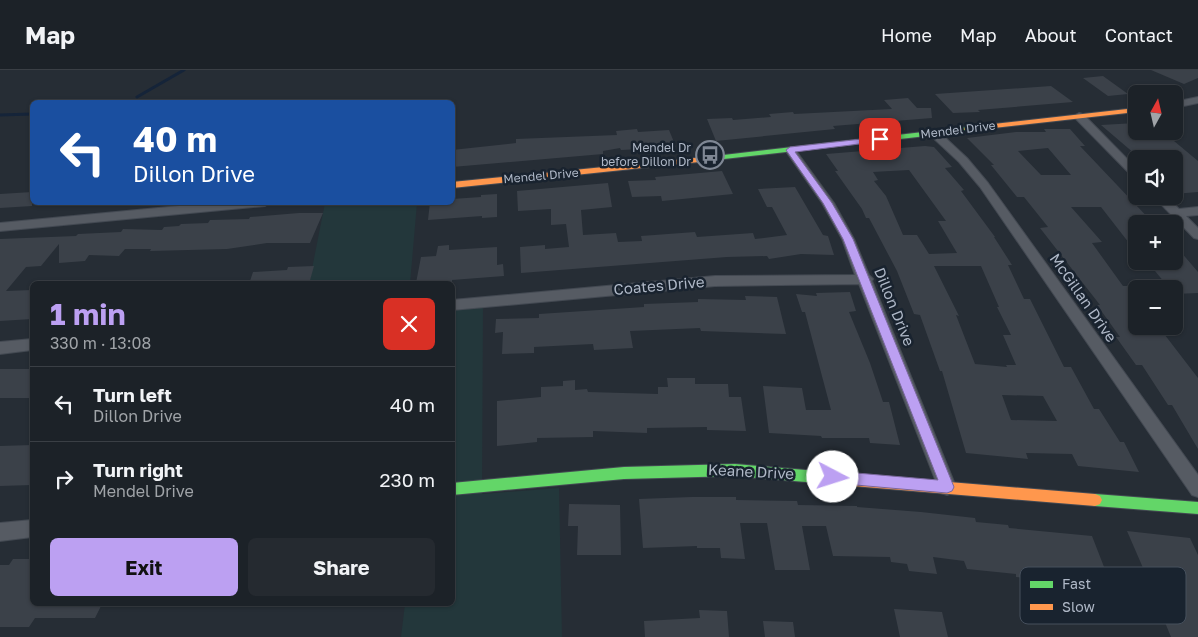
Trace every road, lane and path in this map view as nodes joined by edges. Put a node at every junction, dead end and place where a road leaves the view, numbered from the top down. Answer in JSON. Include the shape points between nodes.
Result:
{"nodes":[{"id":1,"x":1198,"y":100,"type":"edge"},
{"id":2,"x":1183,"y":103,"type":"edge"},
{"id":3,"x":1128,"y":111,"type":"edge"},
{"id":4,"x":1079,"y":116,"type":"junction"},
{"id":5,"x":934,"y":133,"type":"junction"},
{"id":6,"x":790,"y":150,"type":"junction"},
{"id":7,"x":1128,"y":166,"type":"edge"},
{"id":8,"x":455,"y":185,"type":"edge"},
{"id":9,"x":233,"y":205,"type":"edge"},
{"id":10,"x":1167,"y":205,"type":"edge"},
{"id":11,"x":1198,"y":210,"type":"edge"},
{"id":12,"x":1175,"y":213,"type":"junction"},
{"id":13,"x":0,"y":227,"type":"edge"},
{"id":14,"x":1198,"y":235,"type":"edge"},
{"id":15,"x":866,"y":279,"type":"junction"},
{"id":16,"x":455,"y":305,"type":"edge"},
{"id":17,"x":30,"y":345,"type":"edge"},
{"id":18,"x":0,"y":348,"type":"edge"},
{"id":19,"x":947,"y":487,"type":"junction"},
{"id":20,"x":455,"y":489,"type":"edge"},
{"id":21,"x":1198,"y":489,"type":"edge"},
{"id":22,"x":1198,"y":508,"type":"edge"},
{"id":23,"x":30,"y":529,"type":"edge"},
{"id":24,"x":0,"y":532,"type":"edge"}],
"edges":[{"from":1,"to":2,"type":"street"},
{"from":3,"to":4,"type":"street","name":"Mendel Drive"},
{"from":4,"to":5,"type":"street","name":"Mendel Drive"},
{"from":4,"to":7,"type":"street"},
{"from":5,"to":6,"type":"street","name":"Mendel Drive"},
{"from":5,"to":21,"type":"street","name":"McGillan Drive","via":[[984,185]]},
{"from":6,"to":8,"type":"street","name":"Mendel Drive"},
{"from":6,"to":15,"type":"street","name":"Dillon Drive","via":[[839,221]]},
{"from":9,"to":13,"type":"street"},
{"from":10,"to":12,"type":"street"},
{"from":11,"to":12,"type":"street"},
{"from":12,"to":14,"type":"street"},
{"from":15,"to":16,"type":"street","name":"Coates Drive","via":[[715,281]]},
{"from":15,"to":19,"type":"street","name":"Dillon Drive"},
{"from":17,"to":18,"type":"street"},
{"from":19,"to":20,"type":"street","name":"Keane Drive","via":[[776,472],[696,470],[624,473]]},
{"from":19,"to":22,"type":"street","name":"Keane Drive"},
{"from":23,"to":24,"type":"street"}]}
